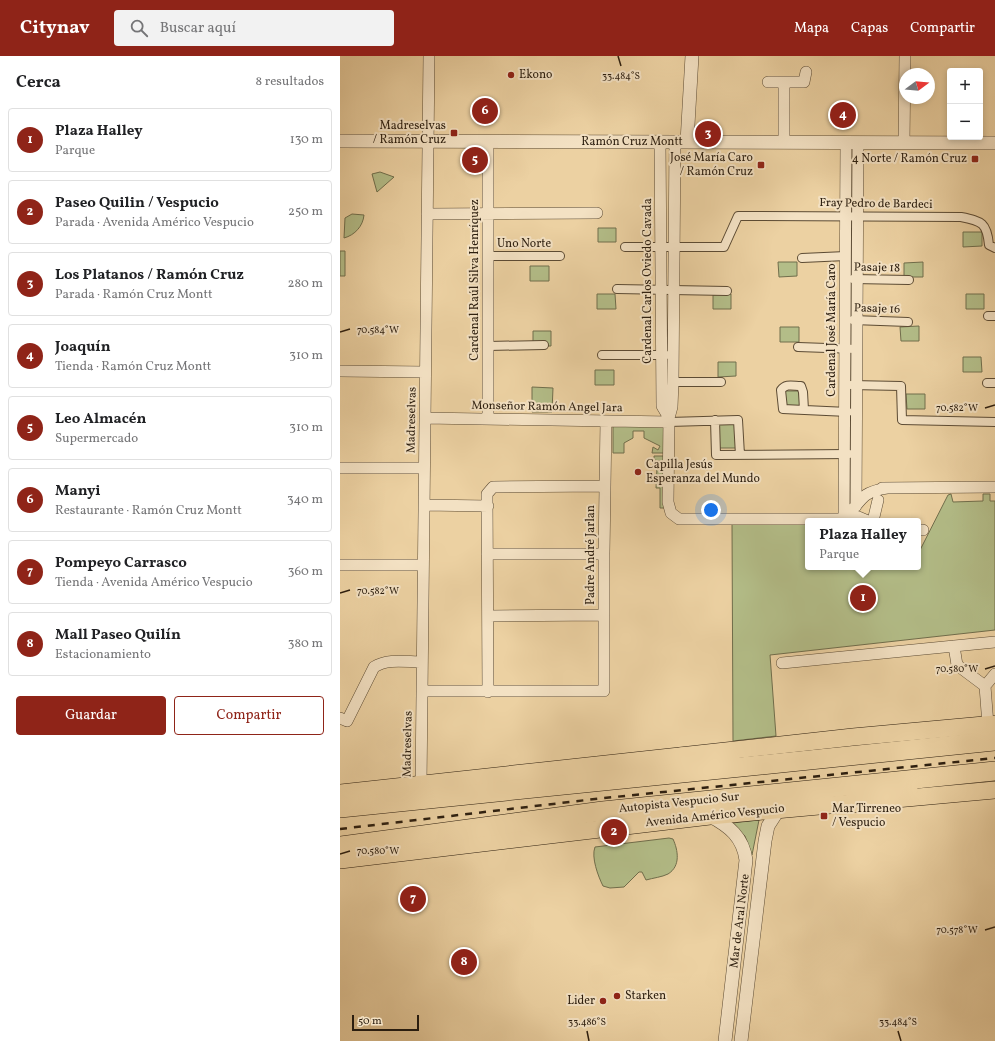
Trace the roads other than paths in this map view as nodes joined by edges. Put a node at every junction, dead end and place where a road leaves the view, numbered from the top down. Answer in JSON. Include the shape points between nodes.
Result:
{"nodes":[{"id":1,"x":429,"y":56,"type":"edge"},
{"id":2,"x":692,"y":56,"type":"edge"},
{"id":3,"x":904,"y":56,"type":"edge"},
{"id":4,"x":806,"y":72,"type":"dead end"},
{"id":5,"x":768,"y":82,"type":"dead end"},
{"id":6,"x":784,"y":82,"type":"junction"},
{"id":7,"x":340,"y":141,"type":"edge"},
{"id":8,"x":428,"y":142,"type":"junction"},
{"id":9,"x":488,"y":142,"type":"junction"},
{"id":10,"x":660,"y":142,"type":"junction"},
{"id":11,"x":681,"y":142,"type":"junction"},
{"id":12,"x":784,"y":142,"type":"junction"},
{"id":13,"x":852,"y":143,"type":"junction"},
{"id":14,"x":904,"y":143,"type":"junction"},
{"id":15,"x":995,"y":143,"type":"edge"},
{"id":16,"x":488,"y":213,"type":"junction"},
{"id":17,"x":597,"y":213,"type":"dead end"},
{"id":18,"x":427,"y":214,"type":"junction"},
{"id":19,"x":846,"y":215,"type":"junction"},
{"id":20,"x":858,"y":215,"type":"junction"},
{"id":21,"x":673,"y":246,"type":"junction"},
{"id":22,"x":661,"y":247,"type":"junction"},
{"id":23,"x":625,"y":248,"type":"dead end"},
{"id":24,"x":995,"y":248,"type":"edge"},
{"id":25,"x":488,"y":256,"type":"junction"},
{"id":26,"x":560,"y":256,"type":"dead end"},
{"id":27,"x":846,"y":256,"type":"junction"},
{"id":28,"x":802,"y":258,"type":"dead end"},
{"id":29,"x":845,"y":279,"type":"junction"},
{"id":30,"x":857,"y":280,"type":"junction"},
{"id":31,"x":909,"y":280,"type":"dead end"},
{"id":32,"x":617,"y":289,"type":"dead end"},
{"id":33,"x":661,"y":289,"type":"junction"},
{"id":34,"x":672,"y":289,"type":"junction"},
{"id":35,"x":727,"y":291,"type":"dead end"},
{"id":36,"x":845,"y":320,"type":"junction"},
{"id":37,"x":857,"y":320,"type":"junction"},
{"id":38,"x":908,"y":322,"type":"dead end"},
{"id":39,"x":544,"y":345,"type":"dead end"},
{"id":40,"x":488,"y":346,"type":"junction"},
{"id":41,"x":798,"y":347,"type":"dead end"},
{"id":42,"x":845,"y":349,"type":"junction"},
{"id":43,"x":856,"y":349,"type":"junction"},
{"id":44,"x":661,"y":354,"type":"junction"},
{"id":45,"x":602,"y":355,"type":"dead end"},
{"id":46,"x":673,"y":355,"type":"junction"},
{"id":47,"x":340,"y":371,"type":"edge"},
{"id":48,"x":425,"y":372,"type":"junction"},
{"id":49,"x":673,"y":382,"type":"junction"},
{"id":50,"x":720,"y":382,"type":"dead end"},
{"id":51,"x":850,"y":385,"type":"junction"},
{"id":52,"x":804,"y":410,"type":"dead end"},
{"id":53,"x":850,"y":412,"type":"junction"},
{"id":54,"x":425,"y":418,"type":"junction"},
{"id":55,"x":488,"y":419,"type":"junction"},
{"id":56,"x":669,"y":420,"type":"junction"},
{"id":57,"x":715,"y":420,"type":"junction"},
{"id":58,"x":606,"y":421,"type":"junction"},
{"id":59,"x":995,"y":422,"type":"edge"},
{"id":60,"x":850,"y":454,"type":"junction"},
{"id":61,"x":740,"y":455,"type":"junction"},
{"id":62,"x":340,"y":468,"type":"edge"},
{"id":63,"x":424,"y":468,"type":"junction"},
{"id":64,"x":604,"y":486,"type":"junction"},
{"id":65,"x":844,"y":486,"type":"junction"},
{"id":66,"x":856,"y":487,"type":"junction"},
{"id":67,"x":995,"y":487,"type":"edge"},
{"id":68,"x":888,"y":488,"type":"junction"},
{"id":69,"x":878,"y":500,"type":"dead end"},
{"id":70,"x":424,"y":505,"type":"junction"},
{"id":71,"x":488,"y":506,"type":"junction"},
{"id":72,"x":850,"y":512,"type":"junction"},
{"id":73,"x":830,"y":518,"type":"edge"},
{"id":74,"x":862,"y":518,"type":"edge"},
{"id":75,"x":874,"y":518,"type":"edge"},
{"id":76,"x":805,"y":520,"type":"edge"},
{"id":77,"x":487,"y":554,"type":"junction"},
{"id":78,"x":604,"y":554,"type":"junction"},
{"id":79,"x":340,"y":565,"type":"edge"},
{"id":80,"x":423,"y":565,"type":"junction"},
{"id":81,"x":604,"y":615,"type":"junction"},
{"id":82,"x":488,"y":616,"type":"junction"},
{"id":83,"x":995,"y":642,"type":"edge"},
{"id":84,"x":954,"y":646,"type":"junction"},
{"id":85,"x":422,"y":662,"type":"junction"},
{"id":86,"x":782,"y":663,"type":"dead end"},
{"id":87,"x":995,"y":674,"type":"edge"},
{"id":88,"x":984,"y":686,"type":"junction"},
{"id":89,"x":422,"y":691,"type":"junction"},
{"id":90,"x":488,"y":692,"type":"junction"},
{"id":91,"x":340,"y":718,"type":"edge"},
{"id":92,"x":993,"y":730,"type":"edge"},
{"id":93,"x":681,"y":757,"type":"junction"},
{"id":94,"x":796,"y":761,"type":"junction"},
{"id":95,"x":988,"y":772,"type":"edge"},
{"id":96,"x":421,"y":785,"type":"junction"},
{"id":97,"x":995,"y":790,"type":"edge"},
{"id":98,"x":340,"y":792,"type":"edge"},
{"id":99,"x":855,"y":803,"type":"junction"},
{"id":100,"x":340,"y":808,"type":"edge"},
{"id":101,"x":779,"y":809,"type":"junction"},
{"id":102,"x":710,"y":816,"type":"junction"},
{"id":103,"x":340,"y":846,"type":"edge"},
{"id":104,"x":340,"y":860,"type":"edge"},
{"id":105,"x":744,"y":881,"type":"junction"},
{"id":106,"x":760,"y":885,"type":"junction"},
{"id":107,"x":732,"y":988,"type":"junction"},
{"id":108,"x":747,"y":990,"type":"junction"},
{"id":109,"x":725,"y":1041,"type":"edge"},
{"id":110,"x":741,"y":1041,"type":"edge"}],
"edges":[{"from":1,"to":8,"type":"street","name":"Madreselvas"},
{"from":2,"to":11,"type":"street"},
{"from":3,"to":14,"type":"street"},
{"from":4,"to":6,"type":"street","via":[[804,82]]},
{"from":5,"to":6,"type":"street"},
{"from":6,"to":12,"type":"street"},
{"from":7,"to":8,"type":"street","name":"Ramón Cruz Montt"},
{"from":8,"to":9,"type":"street","name":"Ramón Cruz Montt"},
{"from":8,"to":18,"type":"street","name":"Madreselvas"},
{"from":9,"to":10,"type":"street","name":"Ramón Cruz Montt"},
{"from":9,"to":16,"type":"street","name":"Cardenal Raúl Silva Henríquez"},
{"from":10,"to":11,"type":"street","name":"Ramón Cruz Montt"},
{"from":10,"to":22,"type":"street","name":"Cardenal Carlos Oviedo Cavada"},
{"from":11,"to":12,"type":"street","name":"Ramón Cruz Montt"},
{"from":11,"to":21,"type":"street","name":"Cardenal Carlos Oviedo Cavada"},
{"from":12,"to":13,"type":"street","name":"Ramón Cruz Montt"},
{"from":13,"to":14,"type":"street","name":"Ramón Cruz Montt"},
{"from":13,"to":19,"type":"street","name":"Cardenal José María Caro"},
{"from":13,"to":20,"type":"street","name":"Cardenal José María Caro"},
{"from":14,"to":15,"type":"street","name":"Ramón Cruz Montt"},
{"from":16,"to":17,"type":"street"},
{"from":16,"to":18,"type":"street"},
{"from":16,"to":25,"type":"street","name":"Cardenal Raúl Silva Henríquez"},
{"from":18,"to":48,"type":"street","name":"Madreselvas"},
{"from":19,"to":20,"type":"street","name":"Fray Pedro de Bardeci"},
{"from":19,"to":21,"type":"street","name":"Fray Pedro de Bardeci","via":[[738,216],[724,247]]},
{"from":19,"to":27,"type":"street","name":"Cardenal José María Caro"},
{"from":20,"to":24,"type":"street","name":"Fray Pedro de Bardeci","via":[[961,217],[977,220],[984,224],[989,244]]},
{"from":20,"to":30,"type":"street","name":"Cardenal José María Caro"},
{"from":21,"to":22,"type":"street"},
{"from":21,"to":34,"type":"street","name":"Cardenal Carlos Oviedo Cavada"},
{"from":22,"to":23,"type":"street"},
{"from":22,"to":33,"type":"street","name":"Cardenal Carlos Oviedo Cavada"},
{"from":25,"to":26,"type":"street","name":"Uno Norte"},
{"from":25,"to":40,"type":"street","name":"Cardenal Raúl Silva Henríquez"},
{"from":27,"to":28,"type":"street"},
{"from":27,"to":29,"type":"street","name":"Cardenal José María Caro"},
{"from":29,"to":30,"type":"street","name":"Pasaje 18"},
{"from":29,"to":36,"type":"street","name":"Cardenal José María Caro"},
{"from":30,"to":31,"type":"street","name":"Pasaje 18"},
{"from":30,"to":37,"type":"street","name":"Cardenal José María Caro"},
{"from":32,"to":33,"type":"street"},
{"from":33,"to":34,"type":"street"},
{"from":33,"to":44,"type":"street","name":"Cardenal Carlos Oviedo Cavada"},
{"from":34,"to":35,"type":"street"},
{"from":34,"to":46,"type":"street","name":"Cardenal Carlos Oviedo Cavada"},
{"from":36,"to":37,"type":"street","name":"Pasaje 16"},
{"from":36,"to":42,"type":"street","name":"Cardenal José María Caro"},
{"from":37,"to":38,"type":"street","name":"Pasaje 16"},
{"from":37,"to":43,"type":"street","name":"Cardenal José María Caro"},
{"from":39,"to":40,"type":"street"},
{"from":40,"to":55,"type":"street","name":"Cardenal Raúl Silva Henríquez"},
{"from":41,"to":42,"type":"street"},
{"from":42,"to":43,"type":"street"},
{"from":42,"to":51,"type":"street","name":"Cardenal José María Caro"},
{"from":43,"to":51,"type":"street","name":"Cardenal José María Caro"},
{"from":44,"to":45,"type":"street"},
{"from":44,"to":46,"type":"street"},
{"from":44,"to":56,"type":"street","name":"Cardenal Carlos Oviedo Cavada","via":[[662,406]]},
{"from":46,"to":49,"type":"street","name":"Cardenal Carlos Oviedo Cavada"},
{"from":47,"to":48,"type":"street"},
{"from":48,"to":54,"type":"street","name":"Madreselvas"},
{"from":49,"to":50,"type":"street"},
{"from":49,"to":56,"type":"street","name":"Cardenal Carlos Oviedo Cavada"},
{"from":51,"to":53,"type":"street","name":"Cardenal José María Caro"},
{"from":51,"to":59,"type":"street","via":[[901,386],[902,420]]},
{"from":52,"to":53,"type":"street"},
{"from":53,"to":60,"type":"street","name":"Cardenal José María Caro"},
{"from":54,"to":55,"type":"street","name":"Monseñor Ramón Angel Jara"},
{"from":54,"to":63,"type":"street","name":"Madreselvas"},
{"from":55,"to":58,"type":"street","name":"Monseñor Ramón Angel Jara"},
{"from":56,"to":57,"type":"street"},
{"from":56,"to":58,"type":"street","name":"Monseñor Ramón Angel Jara"},
{"from":56,"to":76,"type":"street","name":"Cardenal Carlos Oviedo Cavada","via":[[668,502],[671,513],[679,519]]},
{"from":57,"to":61,"type":"street","via":[[738,420]]},
{"from":57,"to":61,"type":"street","via":[[716,455]]},
{"from":58,"to":64,"type":"street","name":"Padre André Jarlan"},
{"from":60,"to":61,"type":"street"},
{"from":60,"to":65,"type":"street","name":"Cardenal José María Caro"},
{"from":60,"to":66,"type":"street","name":"Cardenal José María Caro"},
{"from":62,"to":63,"type":"street"},
{"from":63,"to":70,"type":"street","name":"Madreselvas"},
{"from":64,"to":71,"type":"street","via":[[493,487],[487,494]]},
{"from":64,"to":78,"type":"street","name":"Padre André Jarlan"},
{"from":65,"to":66,"type":"street"},
{"from":65,"to":72,"type":"street","name":"Cardenal José María Caro"},
{"from":66,"to":68,"type":"street"},
{"from":66,"to":72,"type":"street","name":"Cardenal José María Caro"},
{"from":67,"to":68,"type":"street"},
{"from":68,"to":72,"type":"street","via":[[870,493]]},
{"from":69,"to":75,"type":"street"},
{"from":70,"to":71,"type":"street"},
{"from":70,"to":80,"type":"street","name":"Madreselvas"},
{"from":71,"to":77,"type":"street"},
{"from":72,"to":73,"type":"street","name":"Cardenal Carlos Oviedo Cavada"},
{"from":72,"to":74,"type":"street"},
{"from":77,"to":78,"type":"street"},
{"from":77,"to":82,"type":"street"},
{"from":78,"to":81,"type":"street","name":"Padre André Jarlan"},
{"from":79,"to":80,"type":"street"},
{"from":80,"to":85,"type":"street","name":"Madreselvas"},
{"from":81,"to":82,"type":"street"},
{"from":81,"to":90,"type":"street","name":"Padre André Jarlan","via":[[604,690]]},
{"from":82,"to":90,"type":"street"},
{"from":83,"to":84,"type":"street"},
{"from":84,"to":86,"type":"street"},
{"from":84,"to":88,"type":"street","via":[[957,665]]},
{"from":85,"to":89,"type":"street","name":"Madreselvas"},
{"from":85,"to":91,"type":"street","via":[[389,661],[374,667],[347,722]]},
{"from":87,"to":88,"type":"street"},
{"from":88,"to":92,"type":"street"},
{"from":89,"to":90,"type":"street"},
{"from":89,"to":96,"type":"street","name":"Madreselvas"},
{"from":92,"to":93,"type":"main road","via":[[845,738]]},
{"from":92,"to":94,"type":"highway"},
{"from":93,"to":94,"type":"highway"},
{"from":93,"to":96,"type":"main road"},
{"from":94,"to":100,"type":"highway"},
{"from":95,"to":99,"type":"highway"},
{"from":95,"to":103,"type":"highway","name":"Autopista Vespucio Sur","via":[[596,812]]},
{"from":96,"to":98,"type":"main road"},
{"from":97,"to":99,"type":"main road","name":"Avenida Américo Vespucio"},
{"from":99,"to":101,"type":"main road","name":"Avenida Américo Vespucio"},
{"from":101,"to":102,"type":"main road","name":"Avenida Américo Vespucio"},
{"from":101,"to":106,"type":"street","name":"Mar de Aral Norte","via":[[766,833]]},
{"from":102,"to":104,"type":"main road","name":"Avenida Américo Vespucio"},
{"from":102,"to":105,"type":"street","name":"Mar de Aral Norte","via":[[731,828],[740,840],[746,860]]},
{"from":105,"to":106,"type":"street","via":[[751,880]]},
{"from":105,"to":107,"type":"street","name":"Mar de Aral Norte"},
{"from":106,"to":108,"type":"street","name":"Mar de Aral Norte"},
{"from":107,"to":108,"type":"street","via":[[736,993]]},
{"from":107,"to":109,"type":"street","name":"Mar de Aral Norte"},
{"from":108,"to":110,"type":"street","name":"Mar de Aral Norte"}]}
